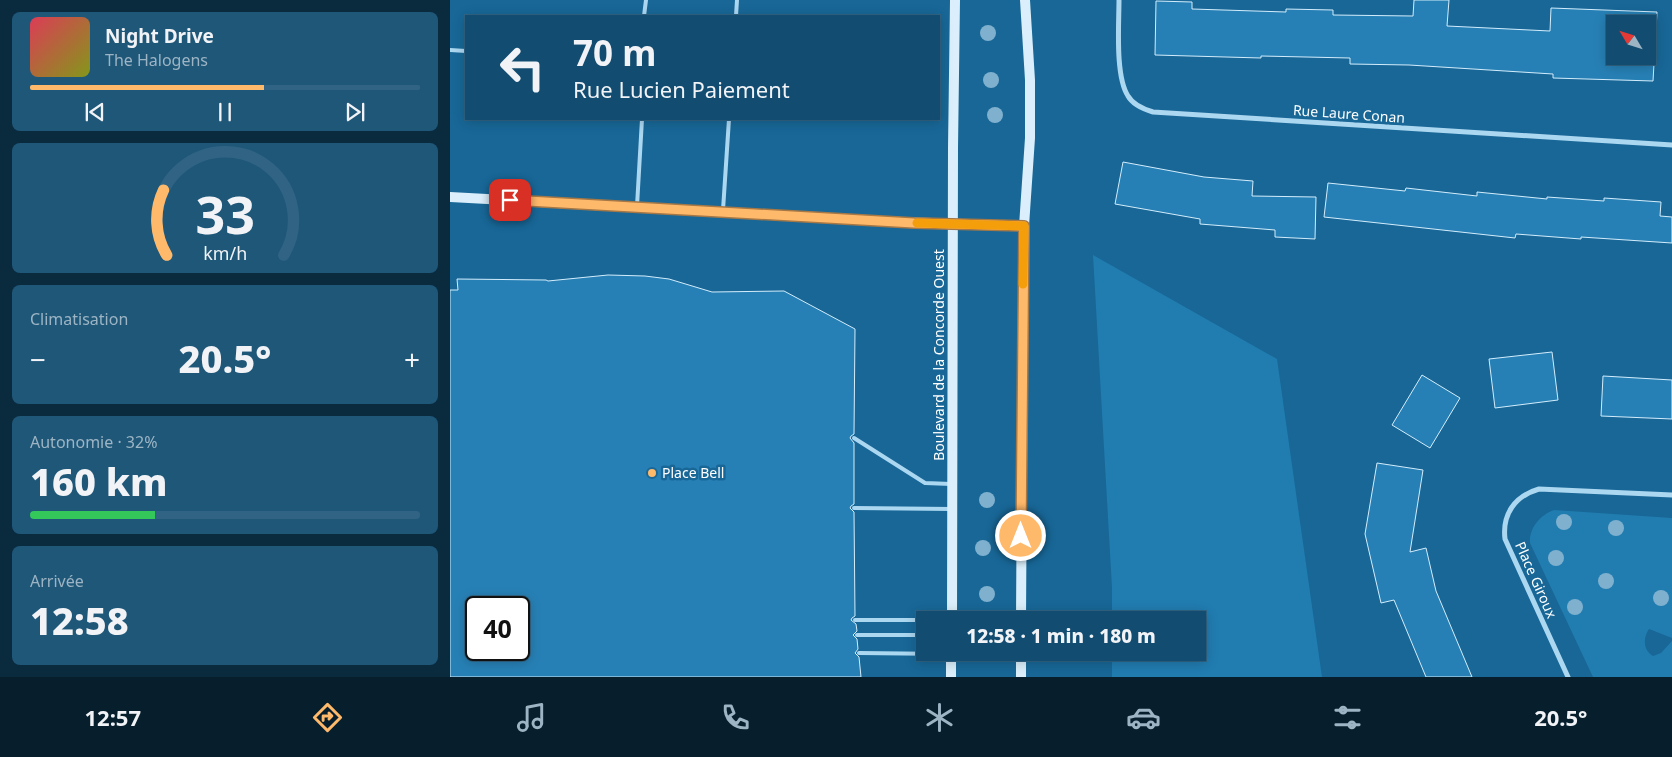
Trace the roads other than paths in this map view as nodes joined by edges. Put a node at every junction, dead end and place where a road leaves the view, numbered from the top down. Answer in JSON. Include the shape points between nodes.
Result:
{"nodes":[{"id":1,"x":646,"y":0,"type":"edge"},
{"id":2,"x":737,"y":0,"type":"edge"},
{"id":3,"x":955,"y":0,"type":"edge"},
{"id":4,"x":1024,"y":0,"type":"edge"},
{"id":5,"x":1119,"y":0,"type":"edge"},
{"id":6,"x":644,"y":15,"type":"edge"},
{"id":7,"x":736,"y":15,"type":"edge"},
{"id":8,"x":450,"y":50,"type":"edge"},
{"id":9,"x":465,"y":51,"type":"edge"},
{"id":10,"x":642,"y":120,"type":"edge"},
{"id":11,"x":729,"y":120,"type":"edge"},
{"id":12,"x":1672,"y":145,"type":"edge"},
{"id":13,"x":450,"y":197,"type":"edge"},
{"id":14,"x":636,"y":208,"type":"junction"},
{"id":15,"x":723,"y":212,"type":"junction"},
{"id":16,"x":953,"y":224,"type":"junction"},
{"id":17,"x":1024,"y":226,"type":"junction"},
{"id":18,"x":854,"y":438,"type":"dead end"},
{"id":19,"x":952,"y":484,"type":"junction"},
{"id":20,"x":1672,"y":495,"type":"edge"},
{"id":21,"x":854,"y":508,"type":"dead end"},
{"id":22,"x":952,"y":509,"type":"junction"},
{"id":23,"x":952,"y":611,"type":"edge"},
{"id":24,"x":1021,"y":611,"type":"edge"},
{"id":25,"x":856,"y":620,"type":"dead end"},
{"id":26,"x":916,"y":620,"type":"edge"},
{"id":27,"x":857,"y":635,"type":"dead end"},
{"id":28,"x":916,"y":635,"type":"edge"},
{"id":29,"x":859,"y":653,"type":"dead end"},
{"id":30,"x":916,"y":653,"type":"edge"},
{"id":31,"x":951,"y":661,"type":"edge"},
{"id":32,"x":1021,"y":661,"type":"edge"},
{"id":33,"x":951,"y":677,"type":"edge"},
{"id":34,"x":1021,"y":677,"type":"edge"},
{"id":35,"x":1568,"y":677,"type":"edge"}],
"edges":[{"from":1,"to":6,"type":"lane"},
{"from":2,"to":7,"type":"lane"},
{"from":3,"to":16,"type":"street","name":"Boulevard de la Concorde Ouest"},
{"from":4,"to":17,"type":"street","via":[[1030,80],[1030,138]]},
{"from":5,"to":12,"type":"street","name":"Rue Laure Conan","via":[[1120,61],[1126,94],[1153,112]]},
{"from":8,"to":9,"type":"lane"},
{"from":10,"to":14,"type":"lane"},
{"from":11,"to":15,"type":"lane"},
{"from":13,"to":14,"type":"street"},
{"from":14,"to":15,"type":"street"},
{"from":15,"to":16,"type":"street"},
{"from":16,"to":17,"type":"street"},
{"from":16,"to":19,"type":"street","name":"Boulevard de la Concorde Ouest"},
{"from":17,"to":24,"type":"street"},
{"from":18,"to":19,"type":"lane","via":[[924,483]]},
{"from":19,"to":22,"type":"street","name":"Boulevard de la Concorde Ouest"},
{"from":20,"to":35,"type":"street","name":"Place Giroux","via":[[1539,489],[1523,495],[1511,506],[1505,522],[1506,539]]},
{"from":21,"to":22,"type":"lane"},
{"from":22,"to":23,"type":"street","name":"Boulevard de la Concorde Ouest"},
{"from":25,"to":26,"type":"lane"},
{"from":27,"to":28,"type":"lane"},
{"from":29,"to":30,"type":"lane"},
{"from":31,"to":33,"type":"street"},
{"from":32,"to":34,"type":"street"}]}
